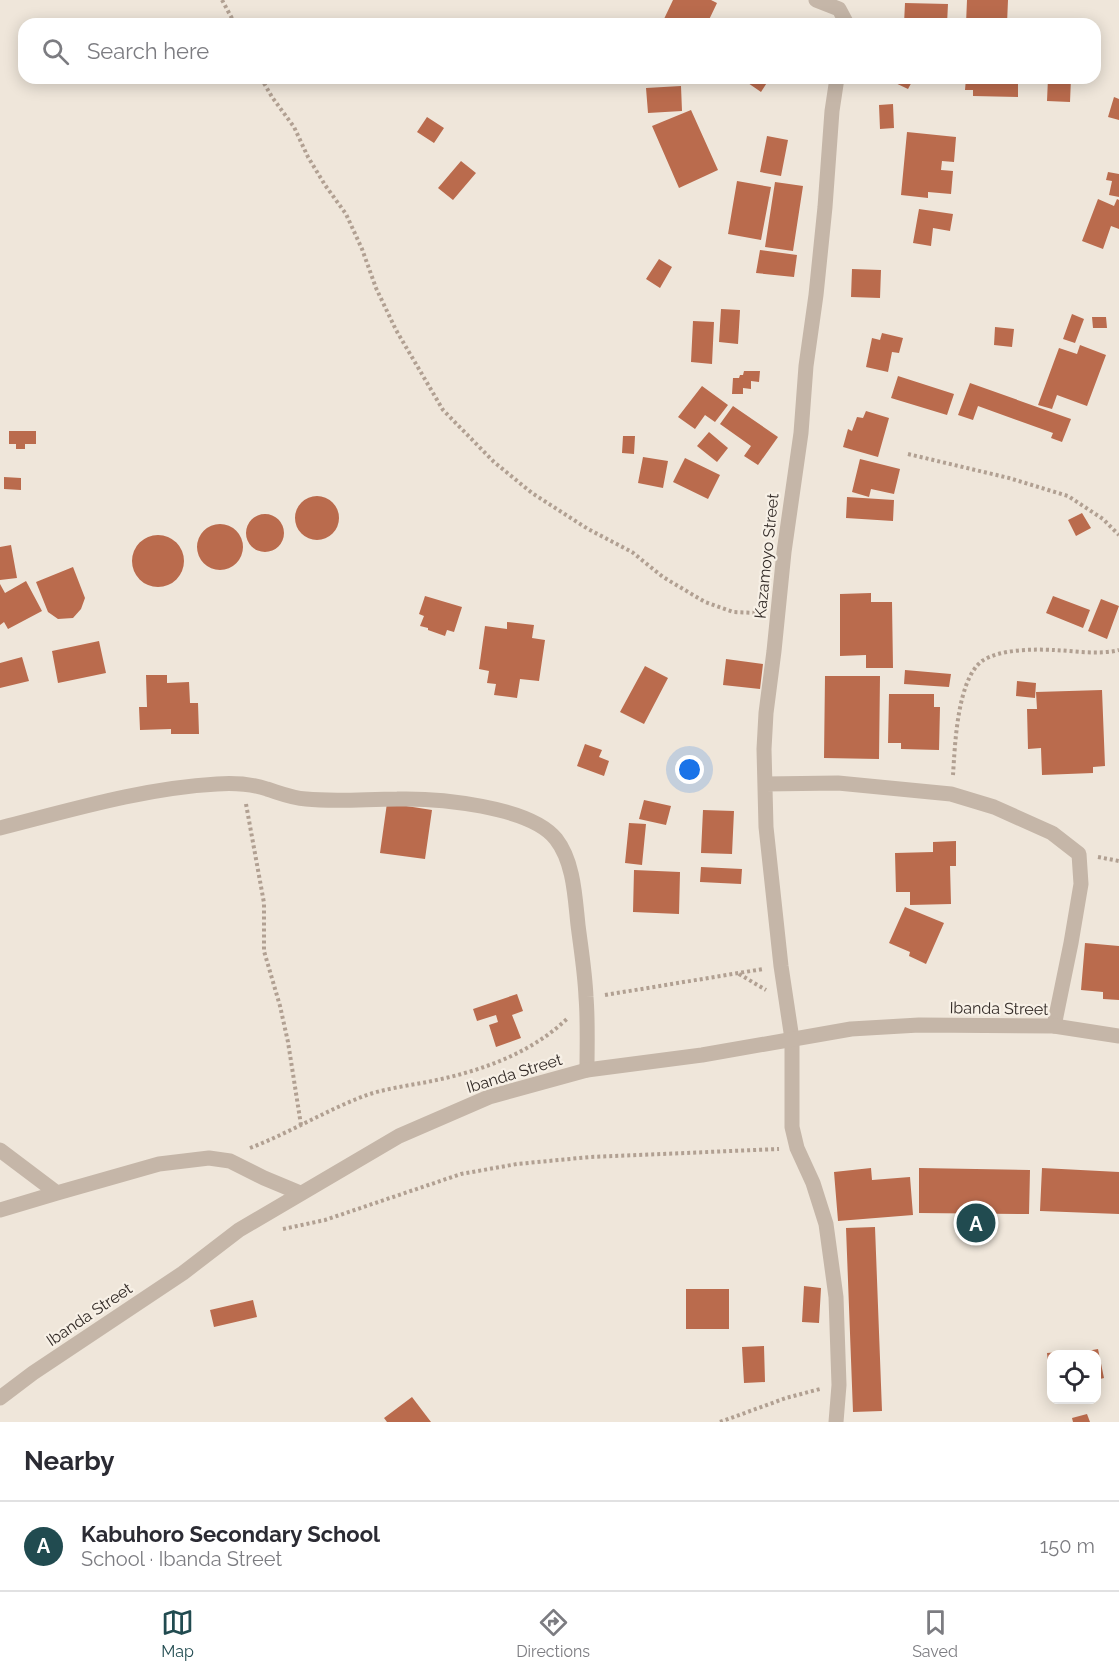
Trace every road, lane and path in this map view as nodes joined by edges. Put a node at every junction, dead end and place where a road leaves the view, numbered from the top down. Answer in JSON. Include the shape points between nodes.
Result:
{"nodes":[{"id":1,"x":222,"y":0,"type":"edge"},
{"id":2,"x":816,"y":0,"type":"edge"},
{"id":3,"x":232,"y":18,"type":"edge"},
{"id":4,"x":844,"y":18,"type":"edge"},
{"id":5,"x":264,"y":84,"type":"edge"},
{"id":6,"x":836,"y":84,"type":"edge"},
{"id":7,"x":908,"y":454,"type":"dead end"},
{"id":8,"x":1119,"y":535,"type":"edge"},
{"id":9,"x":778,"y":615,"type":"junction"},
{"id":10,"x":1119,"y":650,"type":"edge"},
{"id":11,"x":243,"y":784,"type":"junction"},
{"id":12,"x":765,"y":784,"type":"junction"},
{"id":13,"x":951,"y":794,"type":"junction"},
{"id":14,"x":0,"y":828,"type":"edge"},
{"id":15,"x":782,"y":966,"type":"junction"},
{"id":16,"x":586,"y":998,"type":"junction"},
{"id":17,"x":1054,"y":1026,"type":"junction"},
{"id":18,"x":1119,"y":1036,"type":"edge"},
{"id":19,"x":792,"y":1039,"type":"junction"},
{"id":20,"x":587,"y":1070,"type":"junction"},
{"id":21,"x":301,"y":1125,"type":"junction"},
{"id":22,"x":797,"y":1148,"type":"junction"},
{"id":23,"x":0,"y":1150,"type":"edge"},
{"id":24,"x":222,"y":1159,"type":"junction"},
{"id":25,"x":57,"y":1192,"type":"junction"},
{"id":26,"x":300,"y":1193,"type":"junction"},
{"id":27,"x":0,"y":1210,"type":"edge"},
{"id":28,"x":278,"y":1230,"type":"dead end"},
{"id":29,"x":838,"y":1385,"type":"junction"},
{"id":30,"x":0,"y":1398,"type":"edge"},
{"id":31,"x":720,"y":1422,"type":"edge"},
{"id":32,"x":836,"y":1422,"type":"edge"}],
"edges":[{"from":1,"to":3,"type":"path"},
{"from":2,"to":4,"type":"street","via":[[839,9]]},
{"from":5,"to":9,"type":"path","via":[[346,214],[396,330],[443,410],[494,462],[532,493],[632,552],[663,577],[705,602],[733,612]]},
{"from":6,"to":9,"type":"street","name":"Kazamoyo Street","via":[[801,433]]},
{"from":7,"to":8,"type":"path","via":[[1068,496]]},
{"from":9,"to":12,"type":"street","name":"Kazamoyo Street","via":[[766,713]]},
{"from":10,"to":13,"type":"path","via":[[1009,651],[982,662],[964,692]]},
{"from":11,"to":14,"type":"street","via":[[167,790]]},
{"from":11,"to":16,"type":"street","via":[[306,799],[431,800],[493,808],[535,823],[557,841],[567,861]]},
{"from":11,"to":21,"type":"path","via":[[264,903],[264,951],[288,1042]]},
{"from":12,"to":13,"type":"street","via":[[838,783]]},
{"from":12,"to":15,"type":"street","name":"Kazamoyo Street","via":[[766,828]]},
{"from":13,"to":17,"type":"street","via":[[994,807],[1052,833],[1079,854],[1081,884]]},
{"from":15,"to":16,"type":"path"},
{"from":15,"to":19,"type":"street","name":"Kazamoyo Street"},
{"from":16,"to":20,"type":"street"},
{"from":16,"to":21,"type":"path","via":[[553,1032],[503,1060],[446,1078],[364,1096]]},
{"from":17,"to":18,"type":"street","name":"Ibanda Street"},
{"from":17,"to":19,"type":"street","name":"Ibanda Street","via":[[919,1025],[851,1029]]},
{"from":19,"to":20,"type":"street","name":"Ibanda Street"},
{"from":19,"to":22,"type":"street","name":"Kazamoyo Street","via":[[792,1127]]},
{"from":20,"to":26,"type":"street","name":"Ibanda Street","via":[[489,1097],[399,1136]]},
{"from":21,"to":24,"type":"path"},
{"from":22,"to":28,"type":"path","via":[[517,1164],[461,1174],[325,1220]]},
{"from":22,"to":29,"type":"street","name":"Kazamoyo Street","via":[[826,1224],[836,1297]]},
{"from":23,"to":25,"type":"street"},
{"from":24,"to":25,"type":"street","via":[[159,1164]]},
{"from":24,"to":26,"type":"street"},
{"from":25,"to":27,"type":"street"},
{"from":26,"to":30,"type":"street","name":"Ibanda Street","via":[[239,1230]]},
{"from":29,"to":31,"type":"path","via":[[786,1398]]},
{"from":29,"to":32,"type":"street","name":"Kazamoyo Street"}]}
